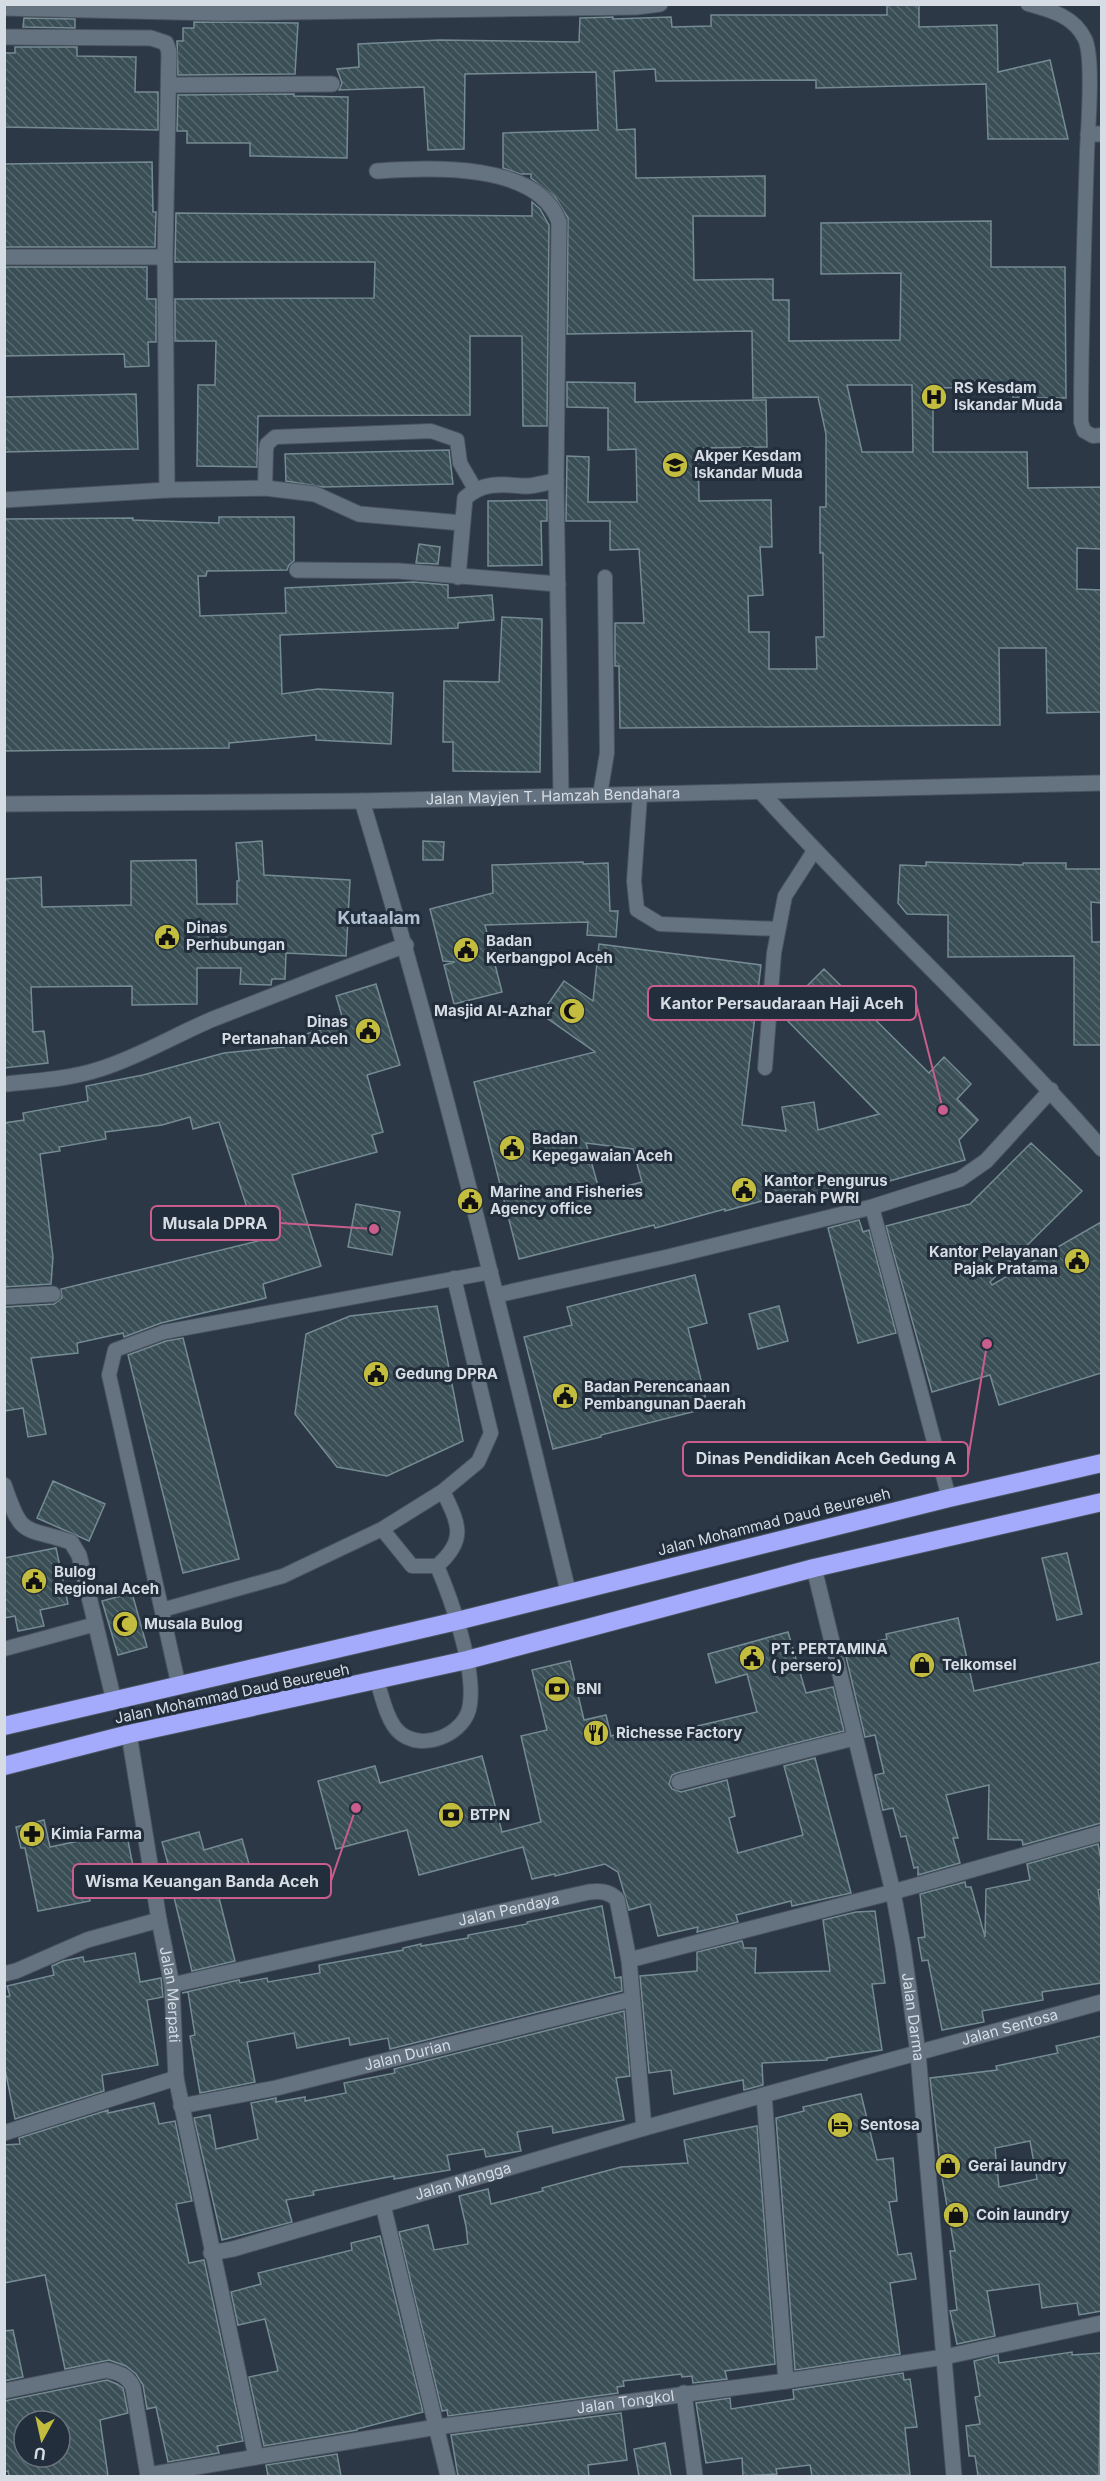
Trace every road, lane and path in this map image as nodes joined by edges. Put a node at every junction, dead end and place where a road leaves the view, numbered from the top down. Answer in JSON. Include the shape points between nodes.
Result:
{"nodes":[{"id":1,"x":660,"y":4,"type":"edge"},
{"id":2,"x":1028,"y":4,"type":"edge"},
{"id":3,"x":4,"y":8,"type":"edge"},
{"id":4,"x":348,"y":8,"type":"edge"},
{"id":5,"x":4,"y":37,"type":"edge"},
{"id":6,"x":332,"y":84,"type":"dead end"},
{"id":7,"x":170,"y":85,"type":"junction"},
{"id":8,"x":1095,"y":134,"type":"edge"},
{"id":9,"x":377,"y":171,"type":"dead end"},
{"id":10,"x":4,"y":257,"type":"edge"},
{"id":11,"x":165,"y":257,"type":"junction"},
{"id":12,"x":1101,"y":435,"type":"edge"},
{"id":13,"x":556,"y":481,"type":"junction"},
{"id":14,"x":265,"y":488,"type":"junction"},
{"id":15,"x":475,"y":489,"type":"junction"},
{"id":16,"x":167,"y":490,"type":"junction"},
{"id":17,"x":4,"y":500,"type":"edge"},
{"id":18,"x":462,"y":522,"type":"junction"},
{"id":19,"x":297,"y":570,"type":"dead end"},
{"id":20,"x":458,"y":577,"type":"junction"},
{"id":21,"x":605,"y":577,"type":"dead end"},
{"id":22,"x":558,"y":584,"type":"junction"},
{"id":23,"x":1101,"y":783,"type":"edge"},
{"id":24,"x":761,"y":792,"type":"junction"},
{"id":25,"x":600,"y":795,"type":"junction"},
{"id":26,"x":640,"y":795,"type":"junction"},
{"id":27,"x":561,"y":796,"type":"junction"},
{"id":28,"x":362,"y":801,"type":"junction"},
{"id":29,"x":4,"y":804,"type":"edge"},
{"id":30,"x":814,"y":850,"type":"junction"},
{"id":31,"x":778,"y":929,"type":"junction"},
{"id":32,"x":406,"y":945,"type":"junction"},
{"id":33,"x":765,"y":1068,"type":"dead end"},
{"id":34,"x":4,"y":1084,"type":"edge"},
{"id":35,"x":1051,"y":1090,"type":"junction"},
{"id":36,"x":1101,"y":1149,"type":"edge"},
{"id":37,"x":872,"y":1207,"type":"junction"},
{"id":38,"x":491,"y":1272,"type":"junction"},
{"id":39,"x":454,"y":1278,"type":"junction"},
{"id":40,"x":53,"y":1294,"type":"dead end"},
{"id":41,"x":497,"y":1295,"type":"junction"},
{"id":42,"x":4,"y":1298,"type":"edge"},
{"id":43,"x":1101,"y":1463,"type":"edge"},
{"id":44,"x":4,"y":1485,"type":"edge"},
{"id":45,"x":443,"y":1491,"type":"junction"},
{"id":46,"x":949,"y":1498,"type":"junction"},
{"id":47,"x":1101,"y":1502,"type":"edge"},
{"id":48,"x":382,"y":1529,"type":"junction"},
{"id":49,"x":437,"y":1566,"type":"junction"},
{"id":50,"x":814,"y":1568,"type":"junction"},
{"id":51,"x":568,"y":1591,"type":"junction"},
{"id":52,"x":162,"y":1610,"type":"junction"},
{"id":53,"x":457,"y":1621,"type":"junction"},
{"id":54,"x":96,"y":1624,"type":"junction"},
{"id":55,"x":4,"y":1649,"type":"edge"},
{"id":56,"x":467,"y":1660,"type":"junction"},
{"id":57,"x":376,"y":1681,"type":"junction"},
{"id":58,"x":179,"y":1687,"type":"junction"},
{"id":59,"x":114,"y":1701,"type":"junction"},
{"id":60,"x":4,"y":1726,"type":"edge"},
{"id":61,"x":129,"y":1734,"type":"junction"},
{"id":62,"x":854,"y":1738,"type":"junction"},
{"id":63,"x":4,"y":1766,"type":"edge"},
{"id":64,"x":679,"y":1782,"type":"dead end"},
{"id":65,"x":1101,"y":1833,"type":"edge"},
{"id":66,"x":893,"y":1892,"type":"junction"},
{"id":67,"x":159,"y":1920,"type":"junction"},
{"id":68,"x":629,"y":1960,"type":"junction"},
{"id":69,"x":4,"y":1974,"type":"edge"},
{"id":70,"x":172,"y":1985,"type":"junction"},
{"id":71,"x":632,"y":1999,"type":"junction"},
{"id":72,"x":1101,"y":2002,"type":"edge"},
{"id":73,"x":918,"y":2053,"type":"junction"},
{"id":74,"x":176,"y":2078,"type":"junction"},
{"id":75,"x":764,"y":2095,"type":"junction"},
{"id":76,"x":182,"y":2106,"type":"junction"},
{"id":77,"x":644,"y":2128,"type":"junction"},
{"id":78,"x":4,"y":2133,"type":"edge"},
{"id":79,"x":383,"y":2205,"type":"junction"},
{"id":80,"x":211,"y":2253,"type":"junction"},
{"id":81,"x":1101,"y":2323,"type":"edge"},
{"id":82,"x":944,"y":2357,"type":"junction"},
{"id":83,"x":786,"y":2381,"type":"junction"},
{"id":84,"x":4,"y":2391,"type":"edge"},
{"id":85,"x":684,"y":2393,"type":"junction"},
{"id":86,"x":437,"y":2427,"type":"junction"},
{"id":87,"x":256,"y":2457,"type":"junction"},
{"id":88,"x":148,"y":2476,"type":"edge"},
{"id":89,"x":448,"y":2476,"type":"edge"},
{"id":90,"x":695,"y":2476,"type":"edge"},
{"id":91,"x":954,"y":2476,"type":"edge"}],
"edges":[{"from":1,"to":4,"type":"street"},
{"from":2,"to":8,"type":"lane","via":[[1058,13],[1074,24],[1085,39]]},
{"from":3,"to":4,"type":"street","via":[[218,13]]},
{"from":5,"to":7,"type":"street","via":[[158,39],[169,52]]},
{"from":6,"to":7,"type":"street"},
{"from":7,"to":11,"type":"street"},
{"from":8,"to":12,"type":"lane","via":[[1081,325],[1081,422],[1084,431]]},
{"from":9,"to":13,"type":"street","via":[[487,173],[545,198],[555,210],[559,222]]},
{"from":10,"to":11,"type":"street"},
{"from":11,"to":16,"type":"street"},
{"from":13,"to":15,"type":"street","via":[[524,486],[502,483]]},
{"from":13,"to":22,"type":"street"},
{"from":14,"to":15,"type":"lane","via":[[267,444],[275,437],[431,431],[457,441],[460,463]]},
{"from":14,"to":16,"type":"street"},
{"from":14,"to":18,"type":"street","via":[[315,494],[359,514]]},
{"from":15,"to":18,"type":"street","via":[[465,498]]},
{"from":16,"to":17,"type":"street"},
{"from":18,"to":20,"type":"street"},
{"from":19,"to":20,"type":"street","via":[[399,571]]},
{"from":20,"to":22,"type":"street"},
{"from":21,"to":25,"type":"lane","via":[[607,753]]},
{"from":22,"to":27,"type":"street"},
{"from":23,"to":24,"type":"street","name":"Jalan Mayjen T. Hamzah Bendahara"},
{"from":24,"to":26,"type":"street","name":"Jalan Mayjen T. Hamzah Bendahara"},
{"from":24,"to":30,"type":"street"},
{"from":25,"to":26,"type":"street","name":"Jalan Mayjen T. Hamzah Bendahara"},
{"from":25,"to":27,"type":"street","name":"Jalan Mayjen T. Hamzah Bendahara"},
{"from":26,"to":31,"type":"lane","via":[[634,881],[637,910],[660,924]]},
{"from":27,"to":28,"type":"street","name":"Jalan Mayjen T. Hamzah Bendahara"},
{"from":28,"to":29,"type":"street","name":"Jalan Mayjen T. Hamzah Bendahara"},
{"from":28,"to":32,"type":"street"},
{"from":30,"to":31,"type":"lane","via":[[785,896]]},
{"from":30,"to":35,"type":"street"},
{"from":31,"to":33,"type":"lane"},
{"from":32,"to":34,"type":"street","via":[[291,988],[98,1070]]},
{"from":32,"to":38,"type":"street"},
{"from":35,"to":36,"type":"street"},
{"from":35,"to":37,"type":"street","via":[[973,1172]]},
{"from":37,"to":41,"type":"street"},
{"from":37,"to":46,"type":"lane"},
{"from":38,"to":39,"type":"lane"},
{"from":38,"to":41,"type":"street"},
{"from":39,"to":45,"type":"lane","via":[[490,1433],[478,1462]]},
{"from":39,"to":52,"type":"lane","via":[[164,1332],[115,1350],[110,1375]]},
{"from":40,"to":42,"type":"street"},
{"from":41,"to":51,"type":"street"},
{"from":43,"to":46,"type":"highway","name":"Jalan Mohammad Daud Beureueh"},
{"from":44,"to":54,"type":"street","via":[[14,1516],[22,1527],[71,1542],[79,1555]]},
{"from":45,"to":48,"type":"lane"},
{"from":45,"to":49,"type":"lane","via":[[459,1524],[451,1554]]},
{"from":46,"to":51,"type":"highway","name":"Jalan Mohammad Daud Beureueh"},
{"from":47,"to":50,"type":"highway","name":"Jalan Mohammad Daud Beureueh"},
{"from":48,"to":49,"type":"lane","via":[[412,1566]]},
{"from":48,"to":52,"type":"lane","via":[[283,1576]]},
{"from":49,"to":53,"type":"lane"},
{"from":50,"to":56,"type":"highway","name":"Jalan Mohammad Daud Beureueh"},
{"from":50,"to":62,"type":"street","name":"Jalan Darma"},
{"from":51,"to":53,"type":"highway","name":"Jalan Mohammad Daud Beureueh"},
{"from":52,"to":58,"type":"lane"},
{"from":53,"to":56,"type":"lane"},
{"from":53,"to":58,"type":"highway","name":"Jalan Mohammad Daud Beureueh"},
{"from":54,"to":55,"type":"lane"},
{"from":54,"to":59,"type":"street"},
{"from":56,"to":57,"type":"highway","name":"Jalan Mohammad Daud Beureueh"},
{"from":56,"to":57,"type":"lane","via":[[471,1692],[467,1717],[449,1735],[430,1740],[414,1740],[396,1730]]},
{"from":57,"to":61,"type":"highway","name":"Jalan Mohammad Daud Beureueh"},
{"from":58,"to":59,"type":"highway","name":"Jalan Mohammad Daud Beureueh"},
{"from":59,"to":60,"type":"highway","name":"Jalan Mohammad Daud Beureueh"},
{"from":61,"to":63,"type":"highway","name":"Jalan Mohammad Daud Beureueh"},
{"from":61,"to":67,"type":"street","name":"Jalan Merpati"},
{"from":62,"to":64,"type":"street"},
{"from":62,"to":66,"type":"street","name":"Jalan Darma"},
{"from":65,"to":66,"type":"street"},
{"from":66,"to":68,"type":"street"},
{"from":66,"to":73,"type":"street","name":"Jalan Darma"},
{"from":67,"to":69,"type":"street","via":[[87,1940]]},
{"from":67,"to":70,"type":"street","name":"Jalan Merpati"},
{"from":68,"to":70,"type":"street","name":"Jalan Pendaya","via":[[617,1899],[602,1891]]},
{"from":68,"to":71,"type":"street","name":"Jalan Pendaya"},
{"from":70,"to":74,"type":"street","name":"Jalan Merpati"},
{"from":71,"to":76,"type":"street","name":"Jalan Durian","via":[[276,2088]]},
{"from":71,"to":77,"type":"street","name":"Jalan Pendaya"},
{"from":72,"to":73,"type":"street","name":"Jalan Sentosa"},
{"from":73,"to":75,"type":"street","name":"Jalan Mangga"},
{"from":73,"to":82,"type":"street","name":"Jalan Darma"},
{"from":74,"to":76,"type":"street","name":"Jalan Merpati"},
{"from":74,"to":78,"type":"street"},
{"from":75,"to":77,"type":"street","name":"Jalan Mangga"},
{"from":75,"to":83,"type":"street"},
{"from":76,"to":80,"type":"street","name":"Jalan Merpati"},
{"from":77,"to":79,"type":"street","name":"Jalan Mangga"},
{"from":79,"to":80,"type":"street","name":"Jalan Mangga"},
{"from":79,"to":86,"type":"street"},
{"from":80,"to":87,"type":"street"},
{"from":81,"to":82,"type":"street","name":"Jalan Tongkol"},
{"from":82,"to":83,"type":"street","name":"Jalan Tongkol"},
{"from":82,"to":91,"type":"street","name":"Jalan Darma"},
{"from":83,"to":85,"type":"street","name":"Jalan Tongkol"},
{"from":84,"to":88,"type":"street","via":[[106,2370],[122,2374],[133,2387]]},
{"from":85,"to":86,"type":"street","name":"Jalan Tongkol"},
{"from":85,"to":90,"type":"street"},
{"from":86,"to":87,"type":"street","name":"Jalan Tongkol"},
{"from":86,"to":89,"type":"street"},
{"from":87,"to":88,"type":"street","name":"Jalan Tongkol"}]}
